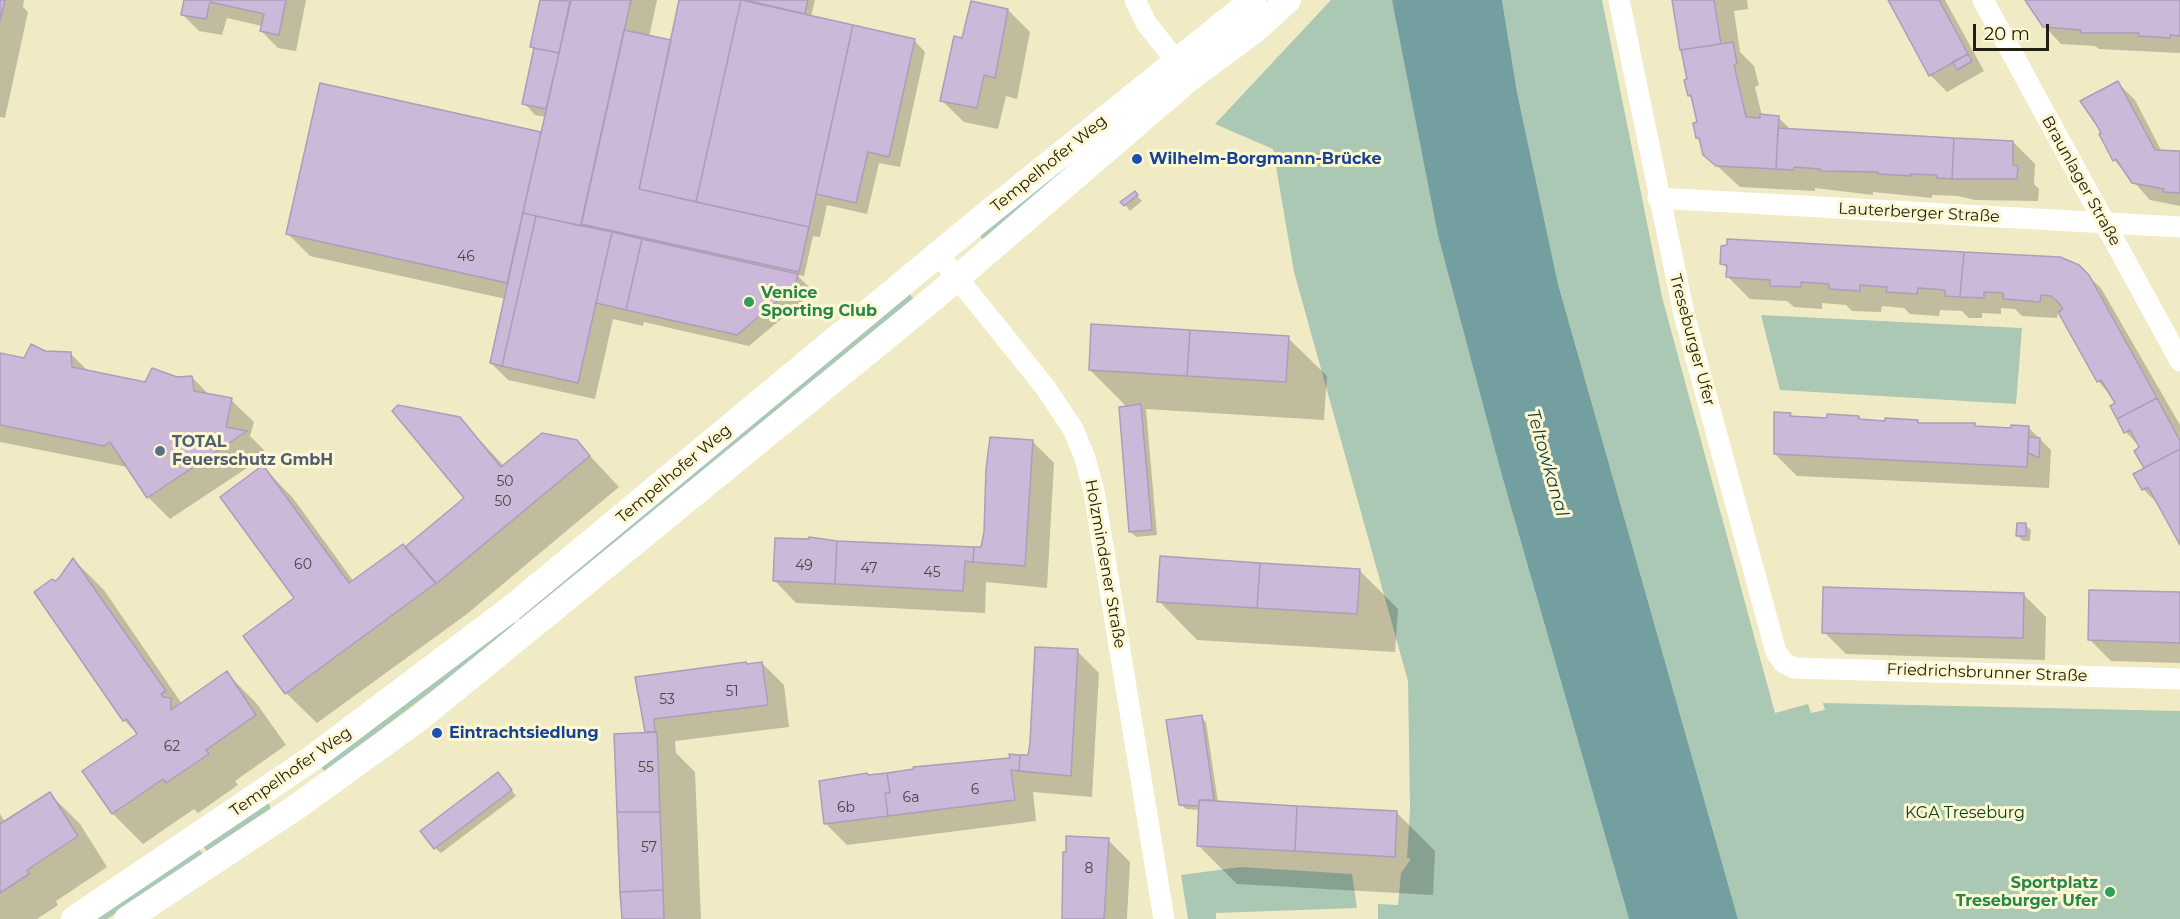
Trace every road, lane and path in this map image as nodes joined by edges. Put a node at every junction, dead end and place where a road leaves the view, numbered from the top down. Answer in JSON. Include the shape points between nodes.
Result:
{"nodes":[{"id":1,"x":1135,"y":0,"type":"edge"},
{"id":2,"x":1253,"y":0,"type":"edge"},
{"id":3,"x":1288,"y":0,"type":"edge"},
{"id":4,"x":1620,"y":0,"type":"edge"},
{"id":5,"x":1983,"y":0,"type":"edge"},
{"id":6,"x":1183,"y":70,"type":"junction"},
{"id":7,"x":1658,"y":198,"type":"junction"},
{"id":8,"x":2104,"y":223,"type":"junction"},
{"id":9,"x":2180,"y":227,"type":"edge"},
{"id":10,"x":938,"y":254,"type":"junction"},
{"id":11,"x":958,"y":278,"type":"junction"},
{"id":12,"x":2180,"y":361,"type":"edge"},
{"id":13,"x":1794,"y":668,"type":"joint"},
{"id":14,"x":2180,"y":679,"type":"edge"},
{"id":15,"x":277,"y":783,"type":"junction"},
{"id":16,"x":295,"y":808,"type":"junction"},
{"id":17,"x":74,"y":919,"type":"edge"},
{"id":18,"x":127,"y":919,"type":"edge"},
{"id":19,"x":1164,"y":919,"type":"edge"}],
"edges":[{"from":1,"to":6,"type":"street","via":[[1146,23]]},
{"from":2,"to":6,"type":"street","name":"Tempelhofer Weg"},
{"from":3,"to":6,"type":"street","name":"Tempelhofer Weg","via":[[1255,30]]},
{"from":4,"to":7,"type":"street","name":"Treseburger Ufer"},
{"from":5,"to":8,"type":"street","name":"Braunlager Straße"},
{"from":6,"to":10,"type":"street","name":"Tempelhofer Weg"},
{"from":6,"to":11,"type":"street","name":"Tempelhofer Weg"},
{"from":7,"to":8,"type":"street","name":"Lauterberger Straße"},
{"from":7,"to":13,"type":"street","name":"Treseburger Ufer","via":[[1684,314],[1776,652]]},
{"from":8,"to":9,"type":"street","name":"Lauterberger Straße"},
{"from":8,"to":12,"type":"street","name":"Braunlager Straße"},
{"from":10,"to":11,"type":"street","name":"Holzmindener Straße"},
{"from":10,"to":15,"type":"street","name":"Tempelhofer Weg","via":[[509,610],[384,707]]},
{"from":11,"to":16,"type":"street","name":"Tempelhofer Weg","via":[[500,654]]},
{"from":11,"to":19,"type":"street","name":"Holzmindener Straße","via":[[1045,387],[1073,429],[1085,458],[1094,492]]},
{"from":13,"to":14,"type":"street","name":"Friedrichsbrunner Straße"},
{"from":15,"to":16,"type":"street"},
{"from":15,"to":17,"type":"street","name":"Tempelhofer Weg"},
{"from":16,"to":18,"type":"street","name":"Tempelhofer Weg"}]}
